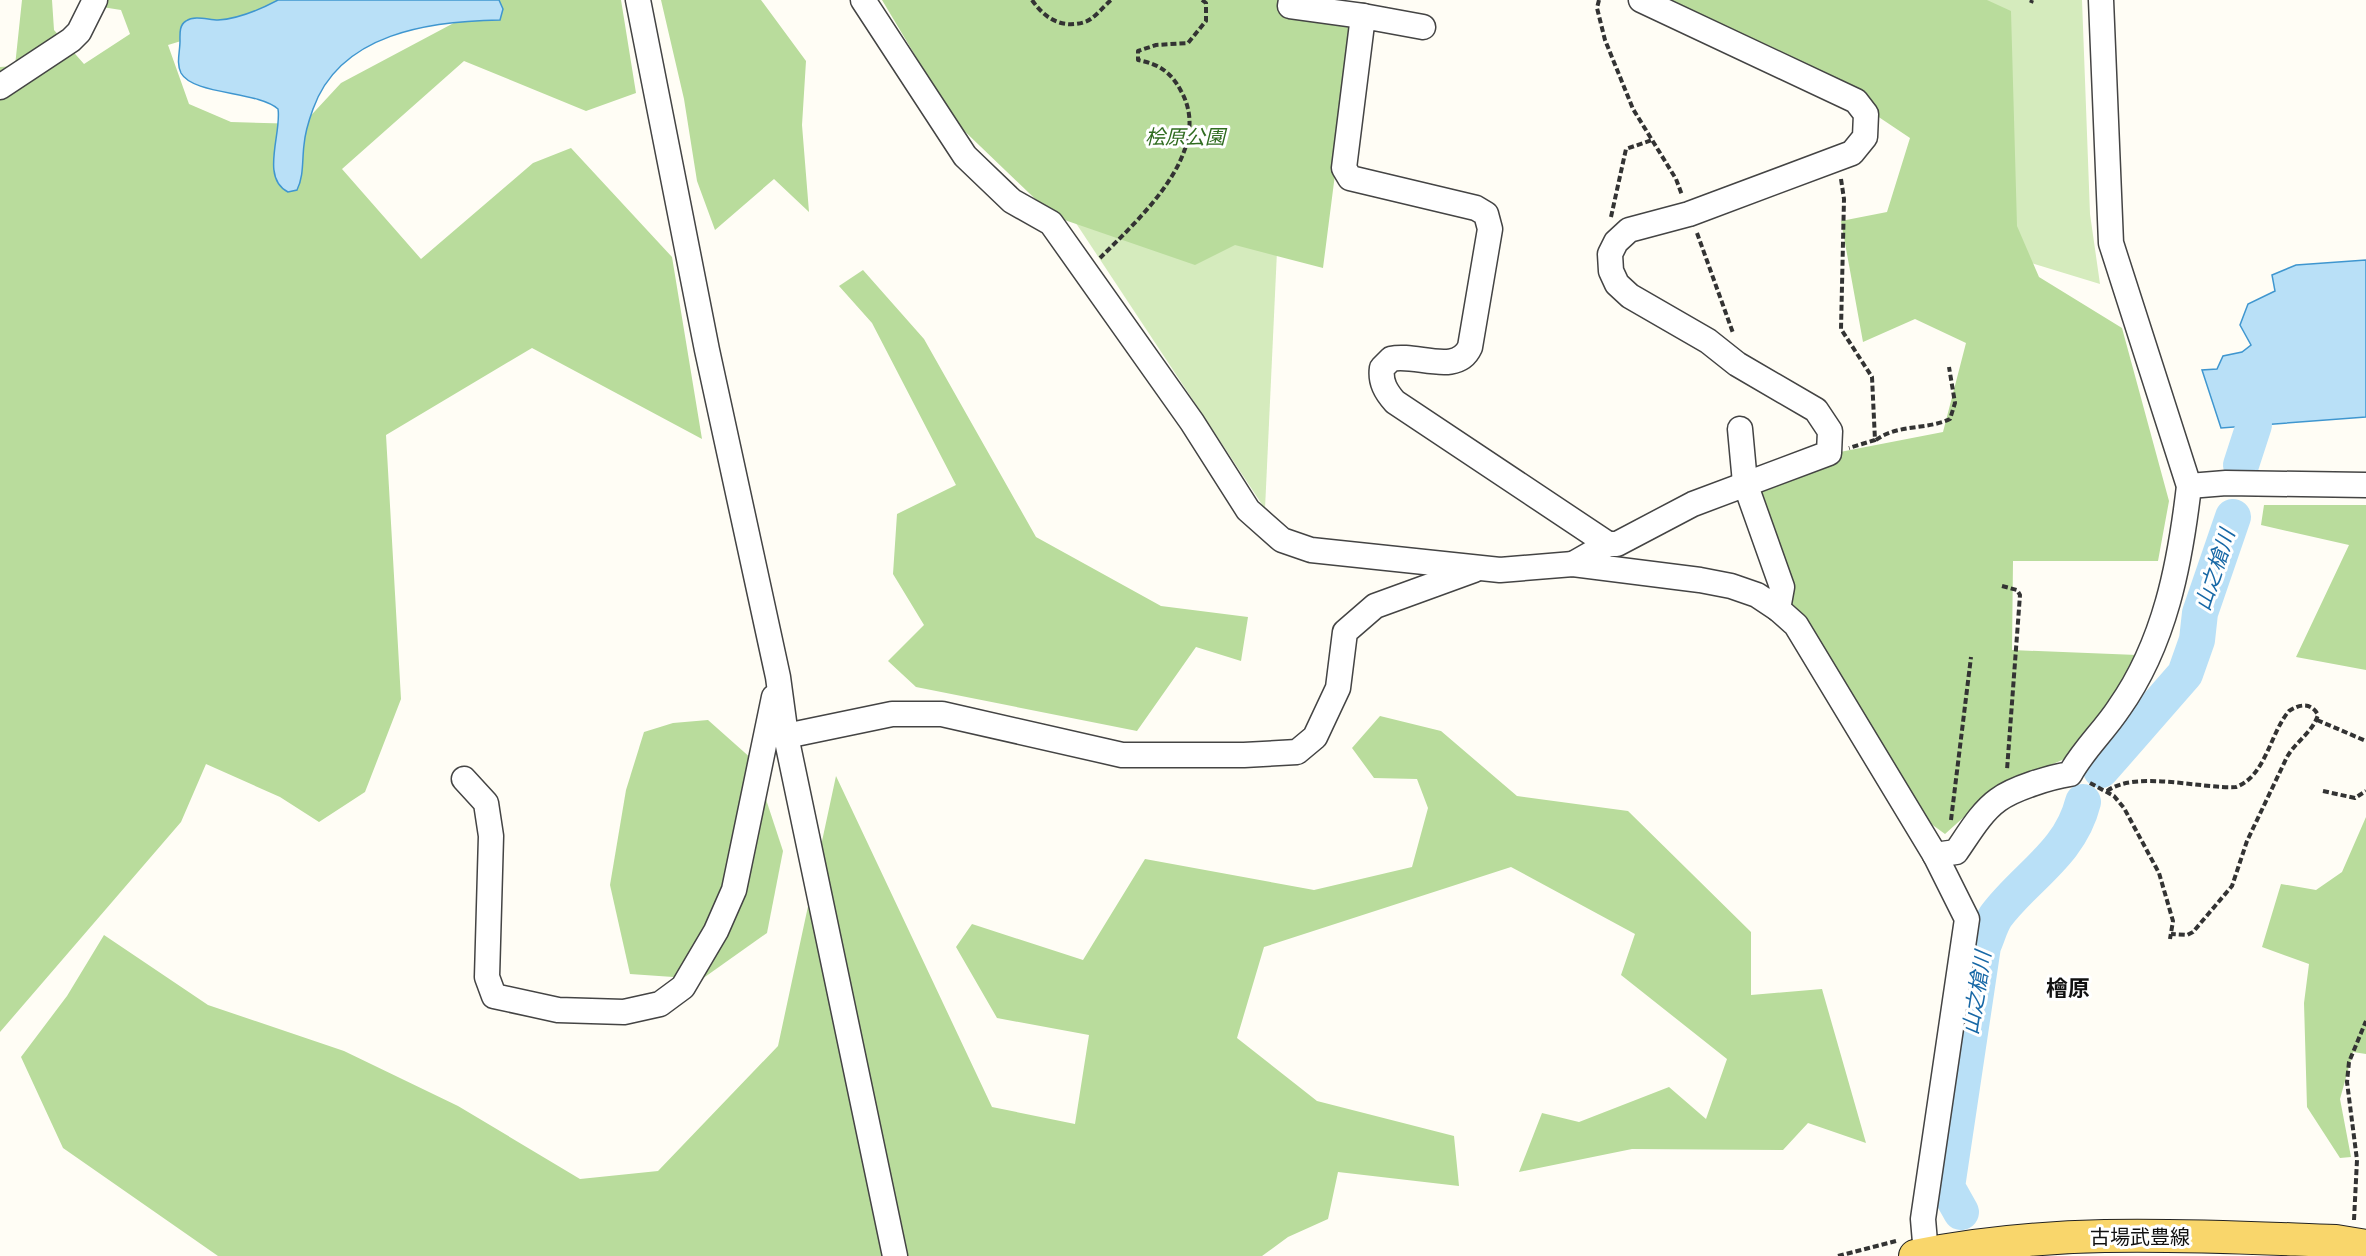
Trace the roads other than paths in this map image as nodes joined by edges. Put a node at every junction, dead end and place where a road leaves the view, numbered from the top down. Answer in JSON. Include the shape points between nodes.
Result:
{"nodes":[{"id":1,"x":95,"y":0,"type":"edge"},
{"id":2,"x":638,"y":0,"type":"edge"},
{"id":3,"x":863,"y":0,"type":"edge"},
{"id":4,"x":1291,"y":0,"type":"edge"},
{"id":5,"x":1641,"y":0,"type":"edge"},
{"id":6,"x":2101,"y":0,"type":"edge"},
{"id":7,"x":1363,"y":16,"type":"junction"},
{"id":8,"x":1423,"y":27,"type":"dead end"},
{"id":9,"x":0,"y":87,"type":"edge"},
{"id":10,"x":1740,"y":429,"type":"dead end"},
{"id":11,"x":1745,"y":483,"type":"junction"},
{"id":12,"x":2366,"y":485,"type":"edge"},
{"id":13,"x":2189,"y":486,"type":"junction"},
{"id":14,"x":1613,"y":544,"type":"junction"},
{"id":15,"x":1573,"y":564,"type":"junction"},
{"id":16,"x":1479,"y":568,"type":"junction"},
{"id":17,"x":1654,"y":575,"type":"junction"},
{"id":18,"x":1778,"y":609,"type":"junction"},
{"id":19,"x":778,"y":677,"type":"junction"},
{"id":20,"x":786,"y":736,"type":"junction"},
{"id":21,"x":464,"y":779,"type":"dead end"},
{"id":22,"x":1935,"y":855,"type":"junction"},
{"id":23,"x":2359,"y":1245,"type":"edge"},
{"id":24,"x":1921,"y":1255,"type":"edge"},
{"id":25,"x":895,"y":1256,"type":"edge"}],
"edges":[{"from":1,"to":9,"type":"street","via":[[71,40]]},
{"from":2,"to":19,"type":"street","via":[[707,350]]},
{"from":3,"to":16,"type":"street","via":[[965,156],[1012,201],[1051,223],[1192,422],[1248,510],[1281,540],[1311,550]]},
{"from":4,"to":7,"type":"street","via":[[1290,6]]},
{"from":5,"to":11,"type":"street","via":[[1856,100],[1866,114],[1865,137],[1851,153],[1689,214],[1629,230],[1610,254],[1617,285],[1630,296],[1816,410],[1830,431],[1829,453]]},
{"from":6,"to":13,"type":"street","via":[[2111,243]]},
{"from":7,"to":8,"type":"street"},
{"from":7,"to":14,"type":"street","via":[[1346,175],[1476,208],[1486,214],[1490,229],[1467,356],[1455,362],[1391,359],[1382,368],[1386,392],[1395,402]]},
{"from":10,"to":11,"type":"street"},
{"from":11,"to":14,"type":"street","via":[[1692,504]]},
{"from":11,"to":18,"type":"street","via":[[1778,569],[1782,587]]},
{"from":12,"to":13,"type":"street"},
{"from":13,"to":22,"type":"street","via":[[2167,610],[2152,654],[2120,708],[2070,774],[1998,800],[1956,852]]},
{"from":14,"to":15,"type":"street"},
{"from":14,"to":17,"type":"street","via":[[1642,560]]},
{"from":15,"to":16,"type":"street"},
{"from":15,"to":17,"type":"street"},
{"from":16,"to":20,"type":"street","via":[[1375,606],[1345,632],[1338,688],[1315,736],[1297,752],[1122,756],[942,714],[892,714]]},
{"from":17,"to":18,"type":"street","via":[[1731,586],[1757,595]]},
{"from":18,"to":22,"type":"street","via":[[1796,625]]},
{"from":19,"to":20,"type":"street"},
{"from":19,"to":21,"type":"street","via":[[734,890],[716,932],[683,987],[660,1004],[624,1012],[558,1010],[494,996],[487,977],[491,836],[486,803]]},
{"from":20,"to":25,"type":"street"},
{"from":22,"to":24,"type":"street","via":[[1967,919]]},
{"from":23,"to":24,"type":"main road","name":"古場武豊線","via":[[2151,1234],[1980,1244]]}]}
